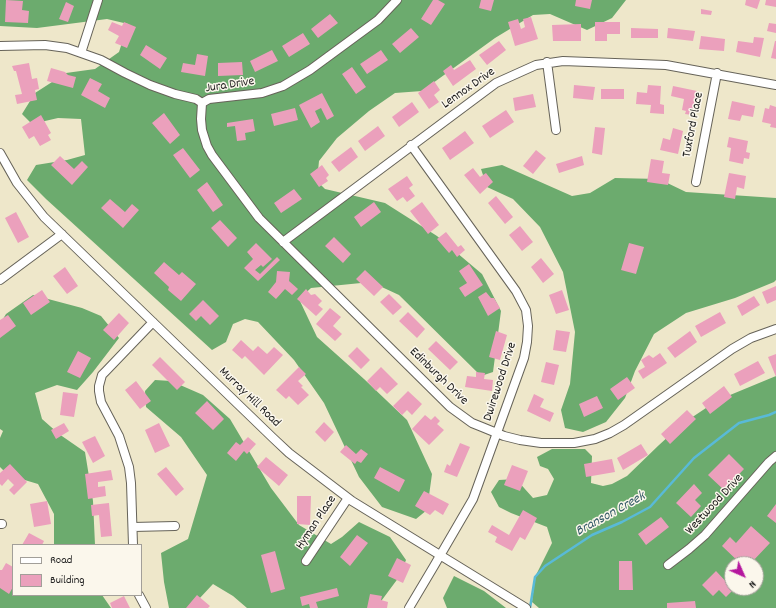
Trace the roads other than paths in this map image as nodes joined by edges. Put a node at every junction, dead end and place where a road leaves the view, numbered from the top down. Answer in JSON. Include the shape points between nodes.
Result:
{"nodes":[{"id":1,"x":98,"y":0,"type":"edge"},
{"id":2,"x":397,"y":0,"type":"edge"},
{"id":3,"x":0,"y":46,"type":"edge"},
{"id":4,"x":81,"y":53,"type":"junction"},
{"id":5,"x":547,"y":62,"type":"junction"},
{"id":6,"x":717,"y":73,"type":"junction"},
{"id":7,"x":776,"y":85,"type":"edge"},
{"id":8,"x":202,"y":103,"type":"junction"},
{"id":9,"x":556,"y":130,"type":"dead end"},
{"id":10,"x":411,"y":145,"type":"junction"},
{"id":11,"x":0,"y":153,"type":"edge"},
{"id":12,"x":696,"y":182,"type":"dead end"},
{"id":13,"x":62,"y":234,"type":"junction"},
{"id":14,"x":283,"y":242,"type":"junction"},
{"id":15,"x":0,"y":280,"type":"edge"},
{"id":16,"x":153,"y":322,"type":"junction"},
{"id":17,"x":776,"y":329,"type":"edge"},
{"id":18,"x":497,"y":433,"type":"junction"},
{"id":19,"x":776,"y":456,"type":"edge"},
{"id":20,"x":348,"y":498,"type":"junction"},
{"id":21,"x":175,"y":526,"type":"dead end"},
{"id":22,"x":133,"y":527,"type":"junction"},
{"id":23,"x":133,"y":544,"type":"edge"},
{"id":24,"x":441,"y":555,"type":"junction"},
{"id":25,"x":306,"y":561,"type":"dead end"},
{"id":26,"x":668,"y":566,"type":"dead end"},
{"id":27,"x":140,"y":596,"type":"edge"},
{"id":28,"x":146,"y":608,"type":"edge"},
{"id":29,"x":408,"y":608,"type":"edge"},
{"id":30,"x":526,"y":608,"type":"edge"}],
"edges":[{"from":1,"to":4,"type":"street"},
{"from":2,"to":8,"type":"street","name":"Jura Drive","via":[[378,20],[310,70],[283,86],[262,93],[209,99]]},
{"from":3,"to":4,"type":"street","name":"Jura Drive","via":[[45,45]]},
{"from":4,"to":8,"type":"street","name":"Jura Drive","via":[[150,84]]},
{"from":5,"to":6,"type":"street","name":"Lennox Drive","via":[[666,65]]},
{"from":5,"to":9,"type":"street"},
{"from":5,"to":10,"type":"street","name":"Lennox Drive","via":[[526,68],[496,83]]},
{"from":6,"to":7,"type":"street","name":"Lennox Drive"},
{"from":6,"to":12,"type":"street","name":"Tuxford Place"},
{"from":8,"to":14,"type":"street","name":"Edinburgh Drive","via":[[202,130],[212,155],[259,218]]},
{"from":10,"to":14,"type":"street","name":"Lennox Drive"},
{"from":10,"to":18,"type":"street","name":"Dwirewood Drive","via":[[516,291],[526,310],[528,326],[524,358]]},
{"from":11,"to":13,"type":"street","name":"Murray Hill Road","via":[[30,200]]},
{"from":13,"to":15,"type":"street"},
{"from":13,"to":16,"type":"street","name":"Murray Hill Road"},
{"from":14,"to":18,"type":"street","name":"Edinburgh Drive","via":[[450,407],[472,423]]},
{"from":16,"to":20,"type":"street","name":"Murray Hill Road","via":[[273,438]]},
{"from":16,"to":22,"type":"street","via":[[106,371],[99,386],[101,402],[119,436],[129,467]]},
{"from":17,"to":18,"type":"street","name":"Edinburgh Drive","via":[[751,338],[732,349],[624,425],[595,439],[557,444],[520,440]]},
{"from":18,"to":24,"type":"street","name":"Dwirewood Drive","via":[[473,499]]},
{"from":19,"to":26,"type":"street","name":"Westwood Drive","via":[[705,535]]},
{"from":20,"to":24,"type":"street","name":"Murray Hill Road"},
{"from":20,"to":25,"type":"street","name":"Hyman Place"},
{"from":21,"to":22,"type":"street"},
{"from":22,"to":23,"type":"street"},
{"from":24,"to":29,"type":"street","name":"Dwirewood Drive"},
{"from":24,"to":30,"type":"street","name":"Murray Hill Road"},
{"from":27,"to":28,"type":"street"}]}
